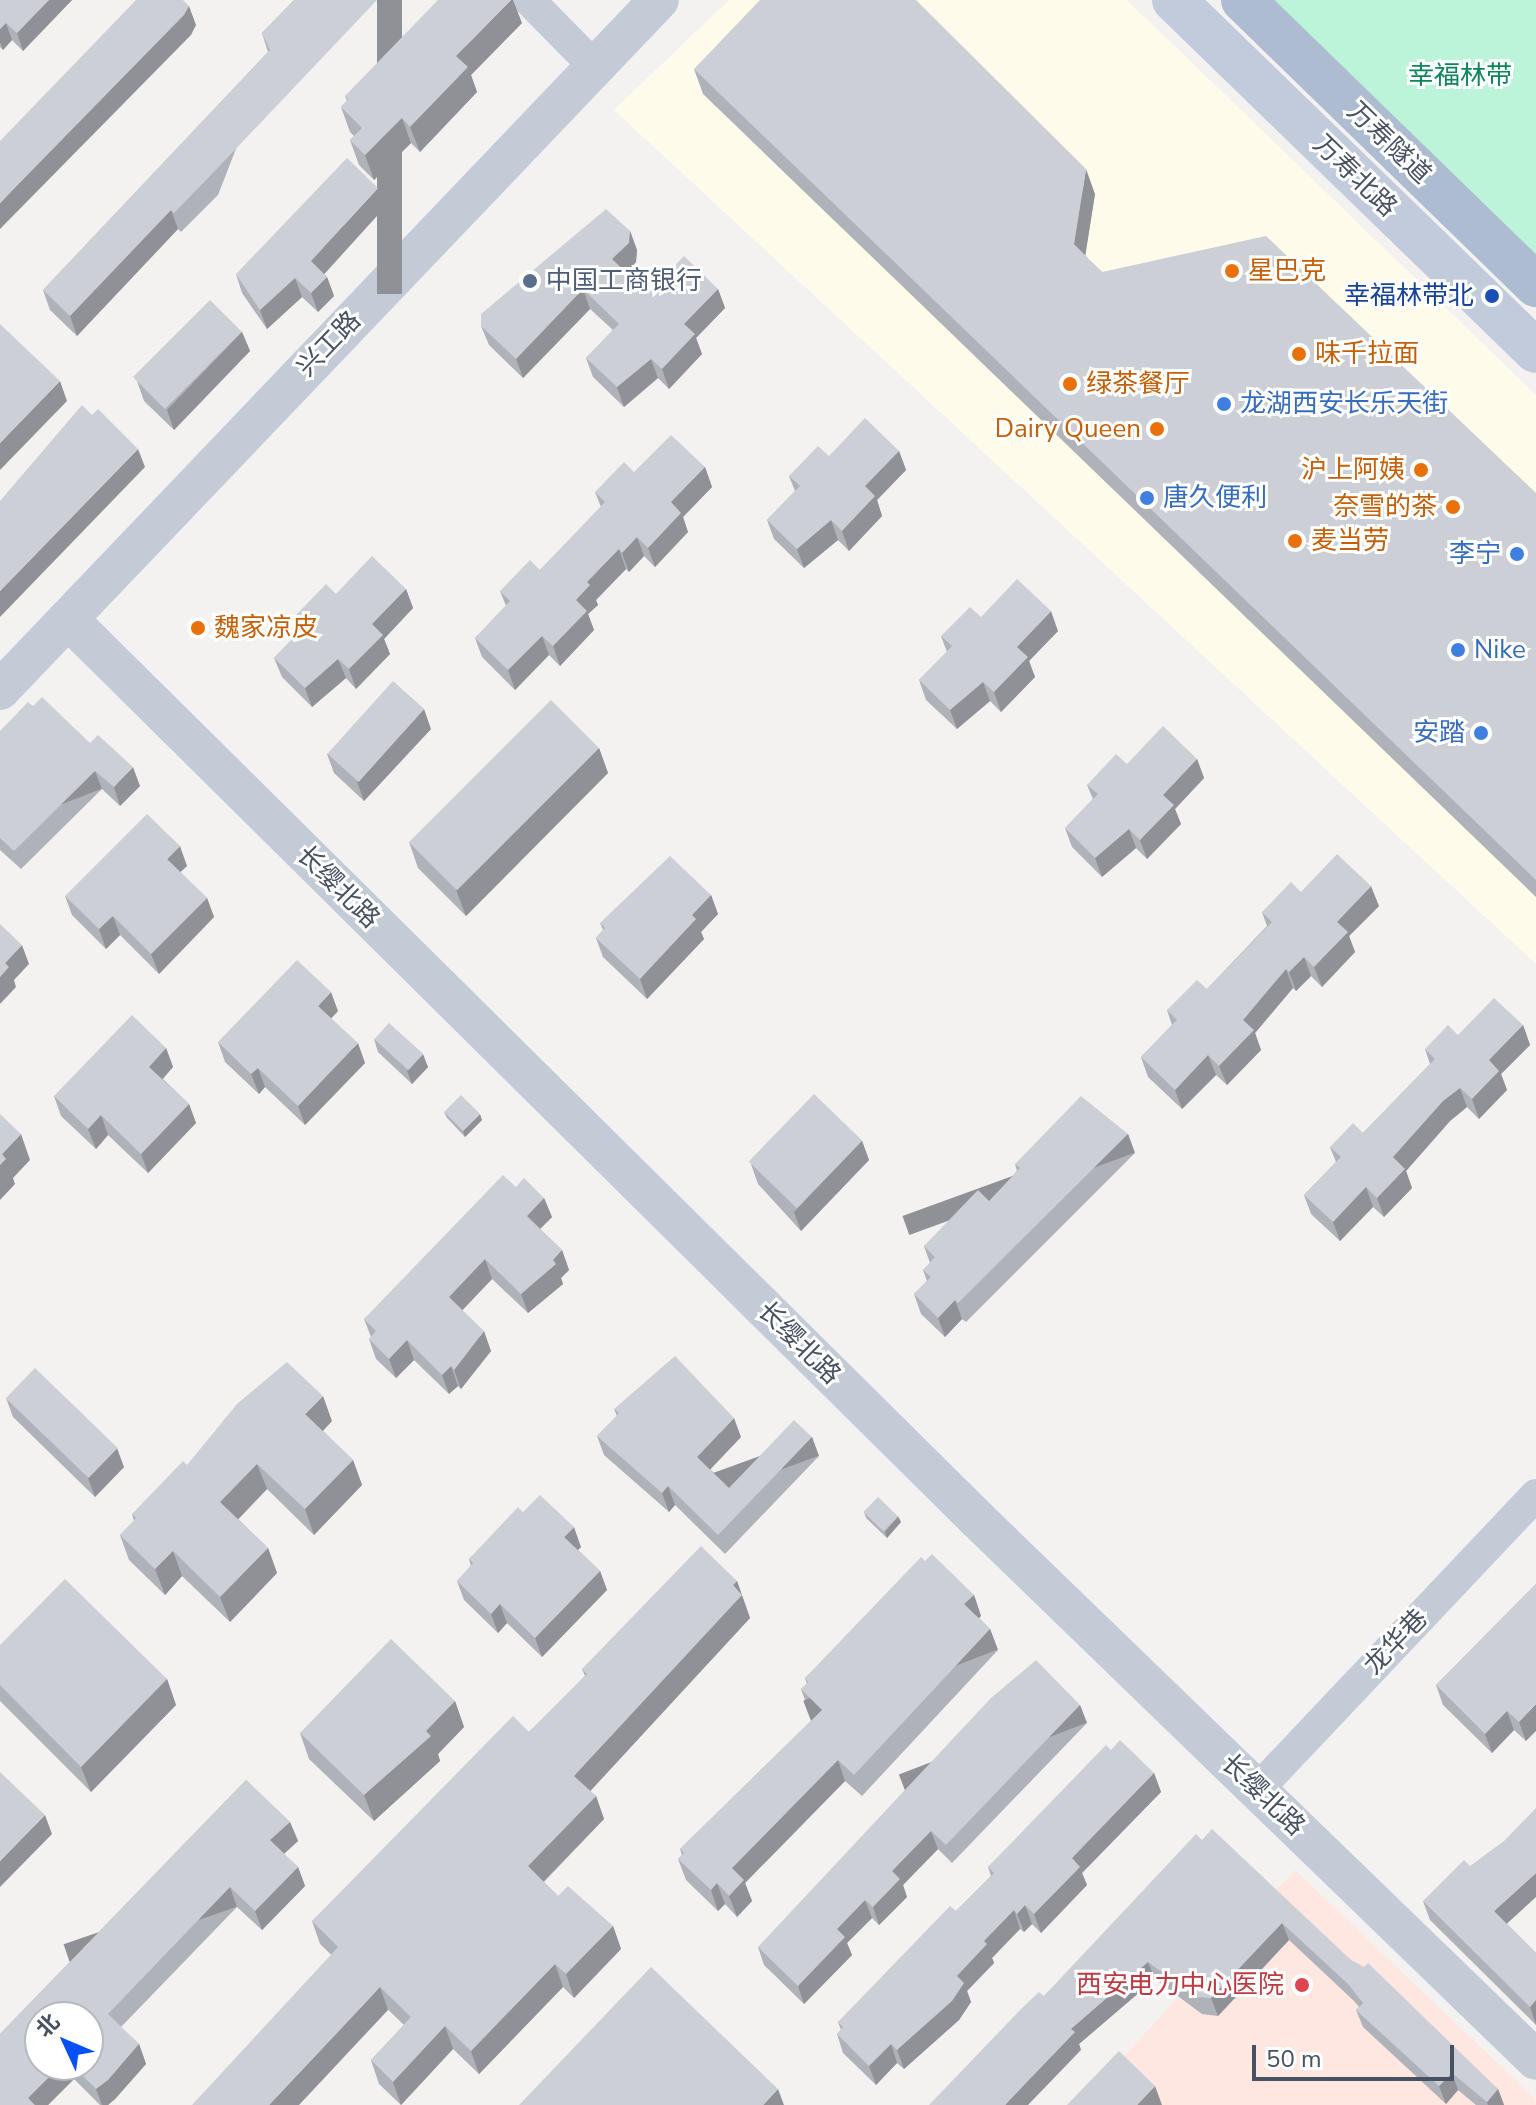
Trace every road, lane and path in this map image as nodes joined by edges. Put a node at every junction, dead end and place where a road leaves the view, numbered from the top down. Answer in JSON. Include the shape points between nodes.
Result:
{"nodes":[{"id":1,"x":529,"y":0,"type":"edge"},
{"id":2,"x":659,"y":0,"type":"edge"},
{"id":3,"x":1174,"y":0,"type":"edge"},
{"id":4,"x":1243,"y":0,"type":"edge"},
{"id":5,"x":594,"y":66,"type":"junction"},
{"id":6,"x":1536,"y":285,"type":"edge"},
{"id":7,"x":1536,"y":351,"type":"edge"},
{"id":8,"x":68,"y":619,"type":"junction"},
{"id":9,"x":0,"y":690,"type":"edge"},
{"id":10,"x":1536,"y":1495,"type":"edge"},
{"id":11,"x":1257,"y":1790,"type":"junction"},
{"id":12,"x":1536,"y":2060,"type":"edge"}],
"edges":[{"from":1,"to":5,"type":"street"},
{"from":2,"to":5,"type":"street","name":"兴工路"},
{"from":3,"to":7,"type":"main road","name":"万寿北路"},
{"from":4,"to":6,"type":"main road","name":"万寿隧道"},
{"from":5,"to":8,"type":"street","name":"兴工路"},
{"from":8,"to":9,"type":"street","name":"兴工路"},
{"from":8,"to":11,"type":"street","name":"长缨北路"},
{"from":10,"to":11,"type":"street","name":"龙华巷"},
{"from":11,"to":12,"type":"street","name":"长缨北路"}]}
